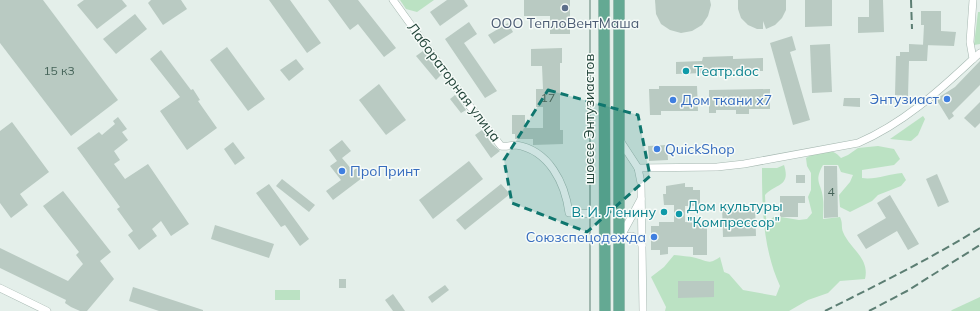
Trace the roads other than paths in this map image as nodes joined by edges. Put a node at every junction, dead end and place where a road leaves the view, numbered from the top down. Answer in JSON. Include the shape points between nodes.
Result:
{"nodes":[{"id":1,"x":393,"y":0,"type":"edge"},
{"id":2,"x":604,"y":0,"type":"edge"},
{"id":3,"x":619,"y":0,"type":"edge"},
{"id":4,"x":973,"y":0,"type":"edge"},
{"id":5,"x":980,"y":53,"type":"edge"},
{"id":6,"x":973,"y":59,"type":"junction"},
{"id":7,"x":619,"y":139,"type":"junction"},
{"id":8,"x":638,"y":168,"type":"junction"},
{"id":9,"x":642,"y":199,"type":"junction"},
{"id":10,"x":604,"y":214,"type":"junction"},
{"id":11,"x":618,"y":246,"type":"junction"},
{"id":12,"x":642,"y":248,"type":"junction"},
{"id":13,"x":0,"y":288,"type":"edge"},
{"id":14,"x":47,"y":311,"type":"edge"},
{"id":15,"x":605,"y":311,"type":"edge"},
{"id":16,"x":618,"y":311,"type":"edge"},
{"id":17,"x":643,"y":311,"type":"edge"}],
"edges":[{"from":1,"to":10,"type":"street","name":"Лабораторная улица","via":[[501,146],[515,145],[546,159],[560,180],[569,213]]},
{"from":2,"to":10,"type":"main road","name":"шоссе Энтузиастов"},
{"from":3,"to":7,"type":"main road"},
{"from":4,"to":6,"type":"street","via":[[970,42]]},
{"from":5,"to":6,"type":"street"},
{"from":6,"to":8,"type":"street","via":[[928,100],[876,136],[858,144],[717,167]]},
{"from":7,"to":8,"type":"street"},
{"from":7,"to":11,"type":"main road"},
{"from":8,"to":9,"type":"street"},
{"from":9,"to":11,"type":"street"},
{"from":9,"to":12,"type":"street"},
{"from":10,"to":15,"type":"main road","name":"шоссе Энтузиастов"},
{"from":11,"to":12,"type":"street","via":[[621,240],[628,236],[636,237]]},
{"from":11,"to":16,"type":"main road"},
{"from":12,"to":17,"type":"street"},
{"from":13,"to":14,"type":"street"}]}
